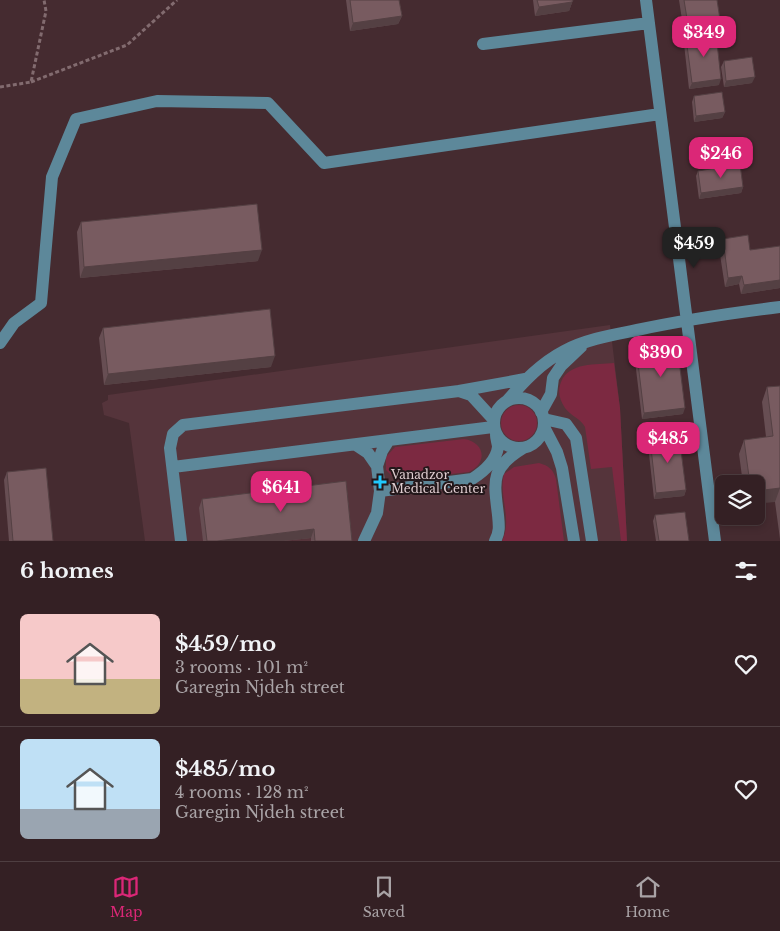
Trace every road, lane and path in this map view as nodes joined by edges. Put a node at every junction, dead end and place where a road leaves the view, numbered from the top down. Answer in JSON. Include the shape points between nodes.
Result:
{"nodes":[{"id":1,"x":44,"y":0,"type":"edge"},
{"id":2,"x":177,"y":0,"type":"edge"},
{"id":3,"x":646,"y":0,"type":"edge"},
{"id":4,"x":648,"y":23,"type":"junction"},
{"id":5,"x":483,"y":44,"type":"dead end"},
{"id":6,"x":31,"y":82,"type":"junction"},
{"id":7,"x":0,"y":87,"type":"edge"},
{"id":8,"x":660,"y":114,"type":"junction"},
{"id":9,"x":780,"y":307,"type":"edge"},
{"id":10,"x":687,"y":319,"type":"junction"},
{"id":11,"x":588,"y":340,"type":"junction"},
{"id":12,"x":0,"y":343,"type":"edge"},
{"id":13,"x":525,"y":379,"type":"junction"},
{"id":14,"x":459,"y":391,"type":"junction"},
{"id":15,"x":507,"y":400,"type":"junction"},
{"id":16,"x":543,"y":419,"type":"junction"},
{"id":17,"x":494,"y":427,"type":"junction"},
{"id":18,"x":389,"y":440,"type":"junction"},
{"id":19,"x":356,"y":444,"type":"junction"},
{"id":20,"x":522,"y":448,"type":"junction"},
{"id":21,"x":377,"y":466,"type":"junction"},
{"id":22,"x":173,"y":467,"type":"junction"},
{"id":23,"x":380,"y":491,"type":"junction"},
{"id":24,"x":181,"y":541,"type":"edge"},
{"id":25,"x":364,"y":541,"type":"edge"},
{"id":26,"x":495,"y":541,"type":"edge"},
{"id":27,"x":574,"y":541,"type":"edge"},
{"id":28,"x":592,"y":541,"type":"edge"},
{"id":29,"x":715,"y":541,"type":"edge"}],
"edges":[{"from":1,"to":6,"type":"path","via":[[46,11]]},
{"from":2,"to":6,"type":"path","via":[[128,45]]},
{"from":3,"to":4,"type":"street"},
{"from":4,"to":5,"type":"street"},
{"from":4,"to":8,"type":"street"},
{"from":6,"to":7,"type":"path"},
{"from":8,"to":10,"type":"street"},
{"from":8,"to":12,"type":"street","via":[[324,163],[268,103],[157,101],[76,119],[52,177],[41,303],[14,323]]},
{"from":9,"to":10,"type":"street"},
{"from":10,"to":11,"type":"street"},
{"from":10,"to":29,"type":"street"},
{"from":11,"to":13,"type":"street","via":[[563,351]]},
{"from":11,"to":16,"type":"street","via":[[553,378]]},
{"from":13,"to":14,"type":"street"},
{"from":13,"to":15,"type":"street"},
{"from":14,"to":17,"type":"street","via":[[471,395]]},
{"from":14,"to":22,"type":"street","via":[[183,425],[173,434],[170,448]]},
{"from":15,"to":16,"type":"street","via":[[522,398],[537,405]]},
{"from":15,"to":17,"type":"street","via":[[500,405]]},
{"from":16,"to":20,"type":"street","via":[[537,441]]},
{"from":16,"to":27,"type":"street","via":[[558,452]]},
{"from":16,"to":28,"type":"street","via":[[566,424],[576,438]]},
{"from":17,"to":18,"type":"street"},
{"from":17,"to":20,"type":"street","via":[[507,446]]},
{"from":17,"to":23,"type":"street","via":[[498,447],[494,459],[472,480]]},
{"from":18,"to":19,"type":"street"},
{"from":18,"to":21,"type":"street"},
{"from":19,"to":21,"type":"street"},
{"from":19,"to":22,"type":"street"},
{"from":20,"to":26,"type":"street","via":[[502,464],[496,476],[499,528]]},
{"from":21,"to":23,"type":"street"},
{"from":22,"to":24,"type":"street"},
{"from":23,"to":25,"type":"street","via":[[377,513]]}]}
